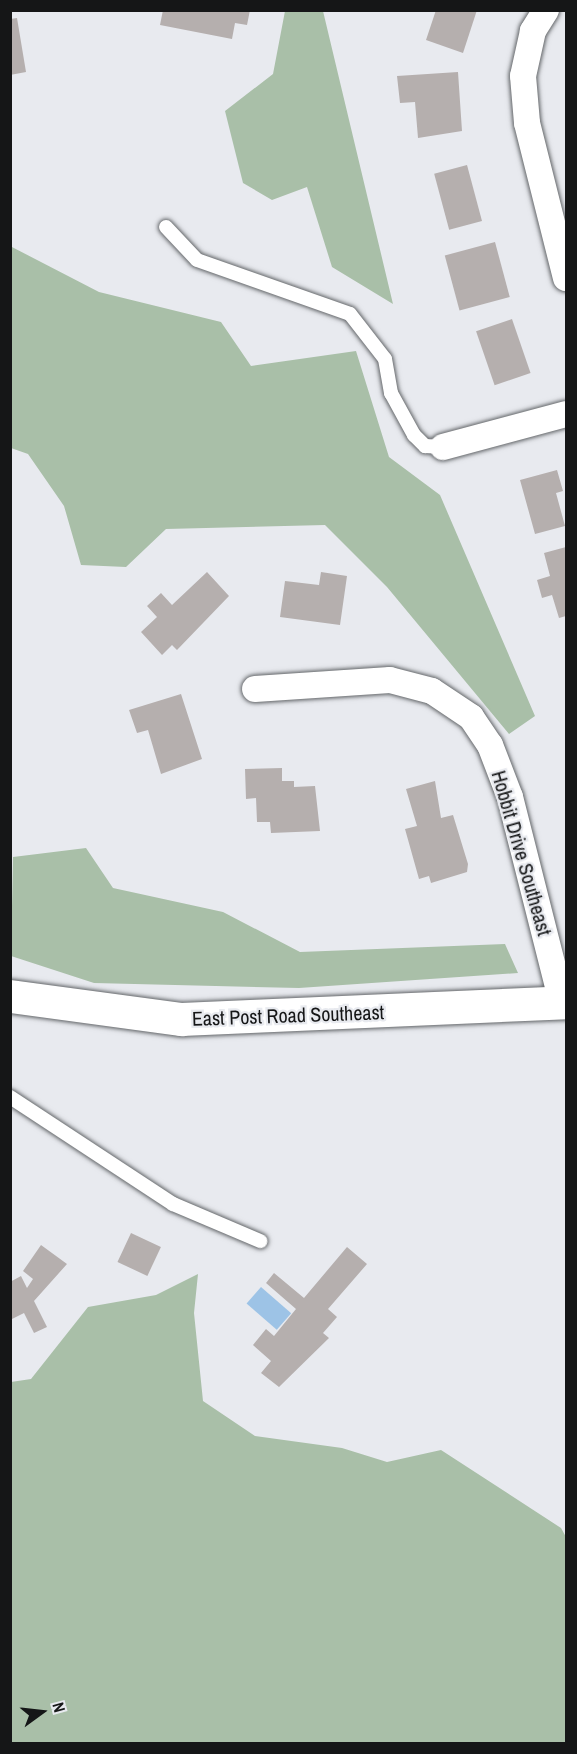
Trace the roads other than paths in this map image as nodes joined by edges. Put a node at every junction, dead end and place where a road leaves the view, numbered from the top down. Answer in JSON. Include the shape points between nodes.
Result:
{"nodes":[{"id":1,"x":546,"y":10,"type":"edge"},
{"id":2,"x":166,"y":227,"type":"dead end"},
{"id":3,"x":567,"y":278,"type":"edge"},
{"id":4,"x":567,"y":414,"type":"edge"},
{"id":5,"x":443,"y":447,"type":"joint"},
{"id":6,"x":255,"y":689,"type":"dead end"},
{"id":7,"x":10,"y":996,"type":"edge"},
{"id":8,"x":564,"y":1002,"type":"edge"},
{"id":9,"x":10,"y":1097,"type":"edge"},
{"id":10,"x":260,"y":1241,"type":"dead end"}],
"edges":[{"from":1,"to":3,"type":"street","via":[[533,31],[524,88],[527,123]]},
{"from":2,"to":5,"type":"lane","via":[[197,260],[350,314],[385,359],[391,393],[414,435],[425,446]]},
{"from":4,"to":5,"type":"street"},
{"from":6,"to":8,"type":"street","name":"Hobbit Drive Southeast","via":[[390,680],[432,691],[471,717],[489,745],[510,797]]},
{"from":7,"to":8,"type":"main road","name":"East Post Road Southeast","via":[[181,1019]]},
{"from":9,"to":10,"type":"lane","via":[[173,1204]]}]}
